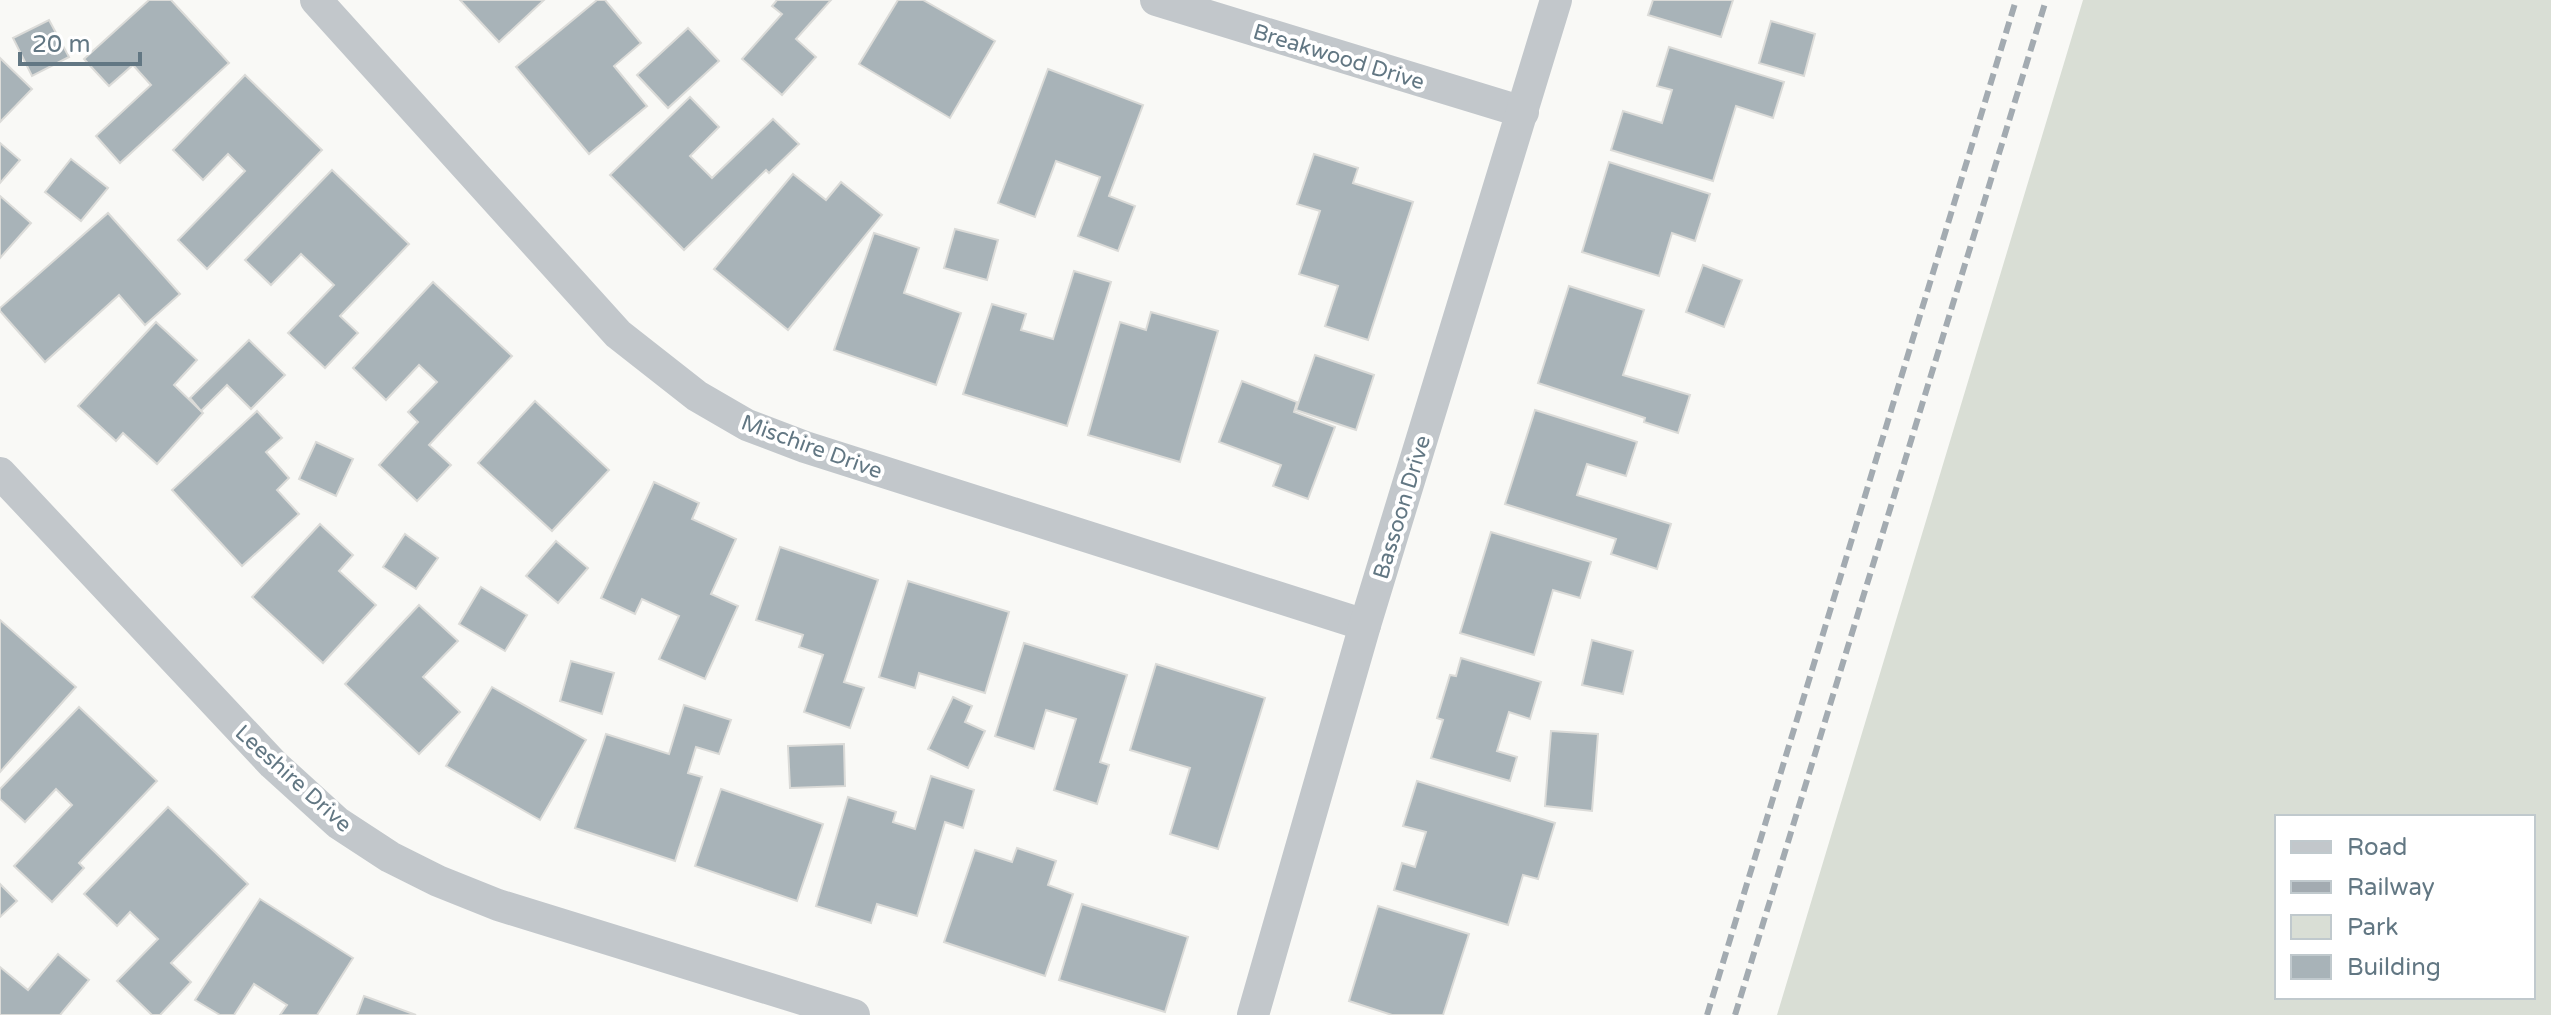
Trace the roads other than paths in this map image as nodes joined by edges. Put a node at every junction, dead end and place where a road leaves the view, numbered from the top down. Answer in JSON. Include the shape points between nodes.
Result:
{"nodes":[{"id":1,"x":316,"y":0,"type":"edge"},
{"id":2,"x":1156,"y":0,"type":"edge"},
{"id":3,"x":1556,"y":0,"type":"edge"},
{"id":4,"x":1523,"y":112,"type":"junction"},
{"id":5,"x":4,"y":487,"type":"edge"},
{"id":6,"x":1365,"y":625,"type":"junction"},
{"id":7,"x":854,"y":1015,"type":"edge"},
{"id":8,"x":1253,"y":1015,"type":"edge"}],
"edges":[{"from":1,"to":6,"type":"street","name":"Mischire Drive","via":[[618,334],[697,396],[747,425],[805,447]]},
{"from":2,"to":4,"type":"street","name":"Breakwood Drive"},
{"from":3,"to":4,"type":"street","name":"Bassoon Drive"},
{"from":4,"to":6,"type":"street","name":"Bassoon Drive"},
{"from":5,"to":7,"type":"street","name":"Leeshire Drive","via":[[273,764],[338,823],[390,857],[498,905]]},
{"from":6,"to":8,"type":"street","name":"Bassoon Drive"}]}
